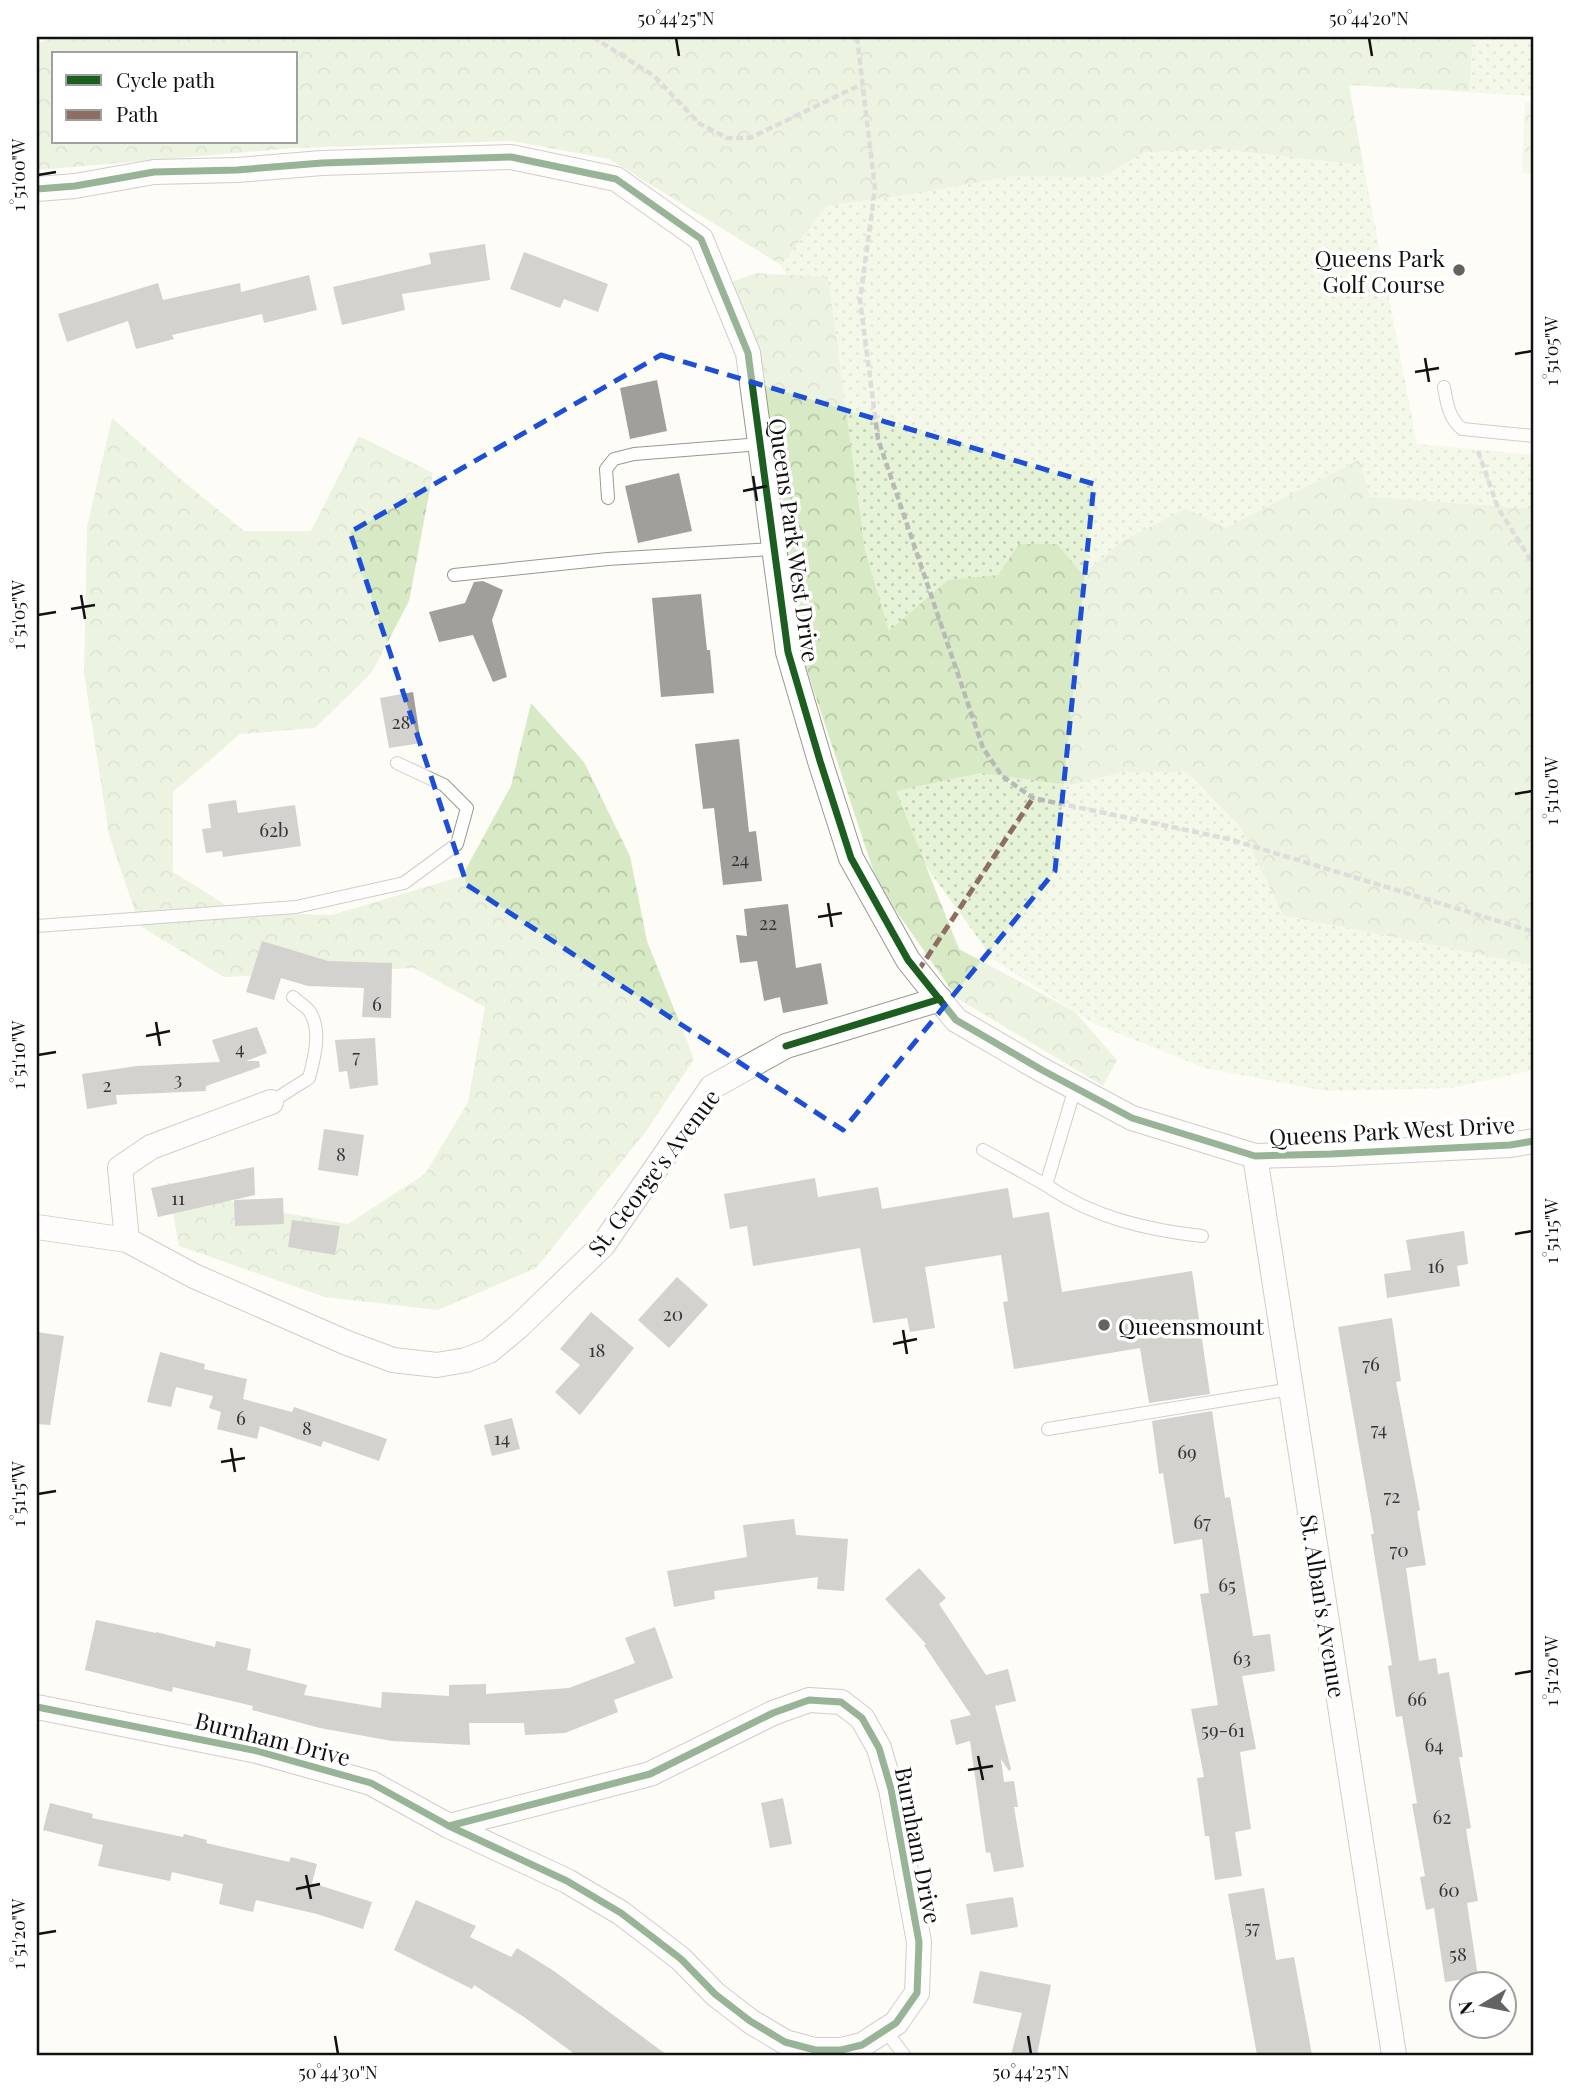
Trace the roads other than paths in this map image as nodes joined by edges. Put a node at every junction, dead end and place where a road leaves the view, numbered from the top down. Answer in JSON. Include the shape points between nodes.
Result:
{"nodes":[{"id":1,"x":37,"y":189,"type":"edge"},
{"id":2,"x":1444,"y":387,"type":"dead end"},
{"id":3,"x":1534,"y":436,"type":"edge"},
{"id":4,"x":761,"y":443,"type":"junction"},
{"id":5,"x":608,"y":498,"type":"dead end"},
{"id":6,"x":775,"y":549,"type":"junction"},
{"id":7,"x":454,"y":575,"type":"dead end"},
{"id":8,"x":397,"y":764,"type":"dead end"},
{"id":9,"x":37,"y":926,"type":"edge"},
{"id":10,"x":293,"y":998,"type":"dead end"},
{"id":11,"x":940,"y":999,"type":"junction"},
{"id":12,"x":1075,"y":1088,"type":"junction"},
{"id":13,"x":271,"y":1102,"type":"joint"},
{"id":14,"x":1534,"y":1141,"type":"edge"},
{"id":15,"x":983,"y":1150,"type":"dead end"},
{"id":16,"x":1255,"y":1156,"type":"junction"},
{"id":17,"x":1046,"y":1185,"type":"junction"},
{"id":18,"x":37,"y":1227,"type":"edge"},
{"id":19,"x":1202,"y":1236,"type":"dead end"},
{"id":20,"x":127,"y":1240,"type":"junction"},
{"id":21,"x":1291,"y":1389,"type":"junction"},
{"id":22,"x":1048,"y":1429,"type":"dead end"},
{"id":23,"x":37,"y":1707,"type":"edge"},
{"id":24,"x":449,"y":1826,"type":"junction"},
{"id":25,"x":885,"y":2030,"type":"junction"},
{"id":26,"x":904,"y":2055,"type":"edge"},
{"id":27,"x":1394,"y":2055,"type":"edge"}],
"edges":[{"from":1,"to":4,"type":"street","name":"Queens Park West Drive","via":[[154,172],[511,157],[616,179],[701,239],[748,353]]},
{"from":2,"to":3,"type":"lane","via":[[1448,409],[1462,429]]},
{"from":4,"to":5,"type":"lane","via":[[614,459],[606,469]]},
{"from":4,"to":6,"type":"street","name":"Queens Park West Drive"},
{"from":6,"to":7,"type":"lane","via":[[608,559]]},
{"from":6,"to":11,"type":"street","name":"Queens Park West Drive","via":[[788,652],[851,858],[908,960]]},
{"from":8,"to":9,"type":"lane","via":[[444,785],[467,808],[457,845],[404,883],[296,907]]},
{"from":10,"to":13,"type":"lane","via":[[310,1012],[316,1054],[309,1078]]},
{"from":11,"to":12,"type":"street","name":"Queens Park West Drive","via":[[956,1020]]},
{"from":11,"to":20,"type":"street","name":"St. George's Avenue","via":[[786,1046],[712,1087],[603,1245],[519,1327],[489,1350],[466,1360],[437,1365],[393,1360],[194,1276]]},
{"from":12,"to":16,"type":"street","name":"Queens Park West Drive","via":[[1132,1118]]},
{"from":12,"to":17,"type":"lane"},
{"from":13,"to":20,"type":"street","via":[[151,1147],[120,1168]]},
{"from":14,"to":16,"type":"street","name":"Queens Park West Drive"},
{"from":15,"to":17,"type":"lane"},
{"from":16,"to":21,"type":"street","name":"St. Alban's Avenue"},
{"from":17,"to":19,"type":"lane","via":[[1081,1206],[1126,1222]]},
{"from":18,"to":20,"type":"street","name":"St. George's Avenue"},
{"from":21,"to":22,"type":"lane"},
{"from":21,"to":27,"type":"street","name":"St. Alban's Avenue"},
{"from":23,"to":24,"type":"street","name":"Burnham Drive","via":[[257,1751],[371,1783]]},
{"from":24,"to":25,"type":"street","name":"Burnham Drive","via":[[567,1881],[621,1913],[681,1959],[715,1994],[785,2042],[815,2050],[841,2050],[862,2045]]},
{"from":24,"to":25,"type":"street","name":"Burnham Drive","via":[[650,1774],[809,1700],[841,1702],[862,1718],[878,1748],[891,1789],[919,1942],[917,1993],[896,2023]]},
{"from":25,"to":26,"type":"lane"}]}
